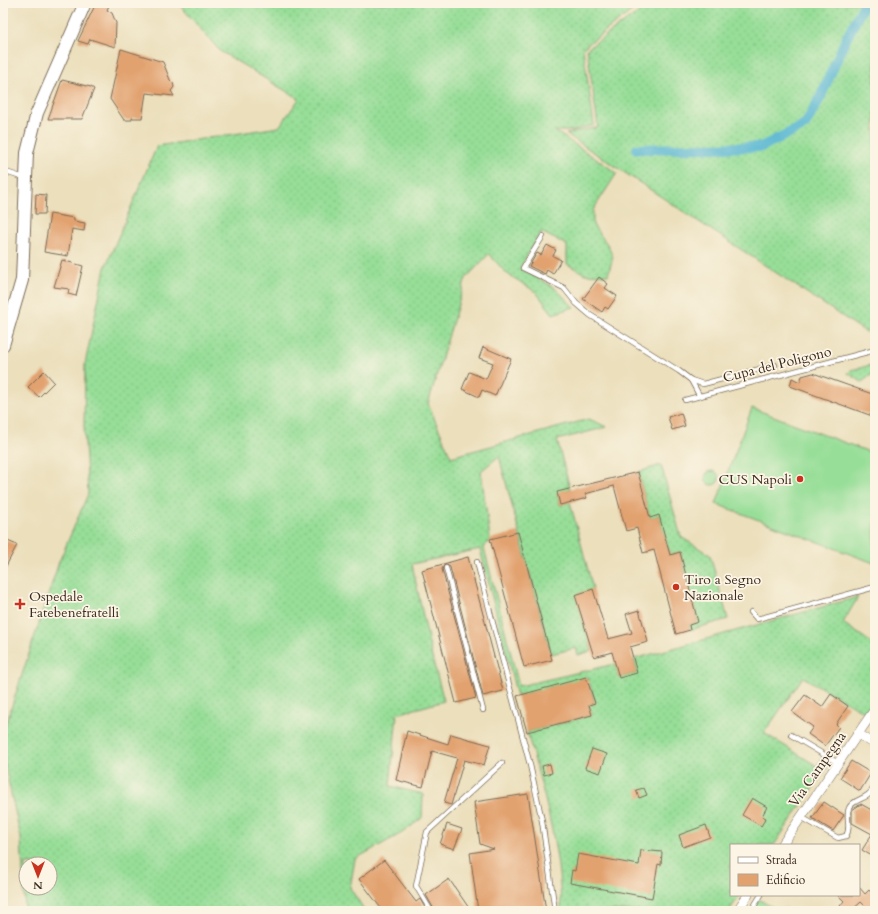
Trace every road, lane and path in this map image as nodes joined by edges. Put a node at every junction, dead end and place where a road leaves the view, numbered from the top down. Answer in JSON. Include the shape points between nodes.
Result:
{"nodes":[{"id":1,"x":85,"y":3,"type":"edge"},
{"id":2,"x":3,"y":171,"type":"edge"},
{"id":3,"x":26,"y":179,"type":"junction"},
{"id":4,"x":543,"y":236,"type":"dead end"},
{"id":5,"x":3,"y":345,"type":"edge"},
{"id":6,"x":875,"y":350,"type":"edge"},
{"id":7,"x":775,"y":365,"type":"dead end"},
{"id":8,"x":691,"y":380,"type":"junction"},
{"id":9,"x":699,"y":395,"type":"junction"},
{"id":10,"x":685,"y":400,"type":"dead end"},
{"id":11,"x":477,"y":562,"type":"dead end"},
{"id":12,"x":446,"y":568,"type":"dead end"},
{"id":13,"x":875,"y":587,"type":"edge"},
{"id":14,"x":752,"y":612,"type":"dead end"},
{"id":15,"x":875,"y":709,"type":"edge"},
{"id":16,"x":483,"y":710,"type":"dead end"},
{"id":17,"x":858,"y":734,"type":"junction"},
{"id":18,"x":791,"y":735,"type":"dead end"},
{"id":19,"x":875,"y":744,"type":"edge"},
{"id":20,"x":875,"y":759,"type":"edge"},
{"id":21,"x":838,"y":763,"type":"junction"},
{"id":22,"x":502,"y":764,"type":"dead end"},
{"id":23,"x":801,"y":817,"type":"junction"},
{"id":24,"x":783,"y":844,"type":"edge"},
{"id":25,"x":747,"y":896,"type":"edge"},
{"id":26,"x":760,"y":896,"type":"edge"},
{"id":27,"x":431,"y":911,"type":"edge"},
{"id":28,"x":555,"y":911,"type":"edge"},
{"id":29,"x":737,"y":911,"type":"edge"},
{"id":30,"x":750,"y":911,"type":"edge"}],
"edges":[{"from":1,"to":3,"type":"street","via":[[37,112],[27,153]]},
{"from":2,"to":3,"type":"lane"},
{"from":3,"to":5,"type":"street","via":[[22,280]]},
{"from":4,"to":8,"type":"lane","via":[[523,268],[564,288],[590,315]]},
{"from":6,"to":9,"type":"lane","name":"Cupa del Poligono"},
{"from":7,"to":8,"type":"lane","via":[[703,384]]},
{"from":8,"to":9,"type":"lane"},
{"from":9,"to":10,"type":"lane","name":"Cupa del Poligono"},
{"from":11,"to":28,"type":"lane","via":[[530,765],[542,821]]},
{"from":12,"to":16,"type":"lane"},
{"from":13,"to":14,"type":"lane","via":[[757,619]]},
{"from":15,"to":17,"type":"street","name":"Via Campegna"},
{"from":17,"to":19,"type":"street"},
{"from":17,"to":21,"type":"street","name":"Via Campegna"},
{"from":18,"to":21,"type":"lane"},
{"from":20,"to":23,"type":"lane","via":[[873,789],[868,796],[851,805],[848,816],[849,830],[846,836],[838,838]]},
{"from":21,"to":23,"type":"street","name":"Via Campegna"},
{"from":22,"to":27,"type":"lane","via":[[428,832],[416,886]]},
{"from":23,"to":24,"type":"street","name":"Via Campegna"},
{"from":25,"to":29,"type":"street"},
{"from":26,"to":30,"type":"lane"}]}
